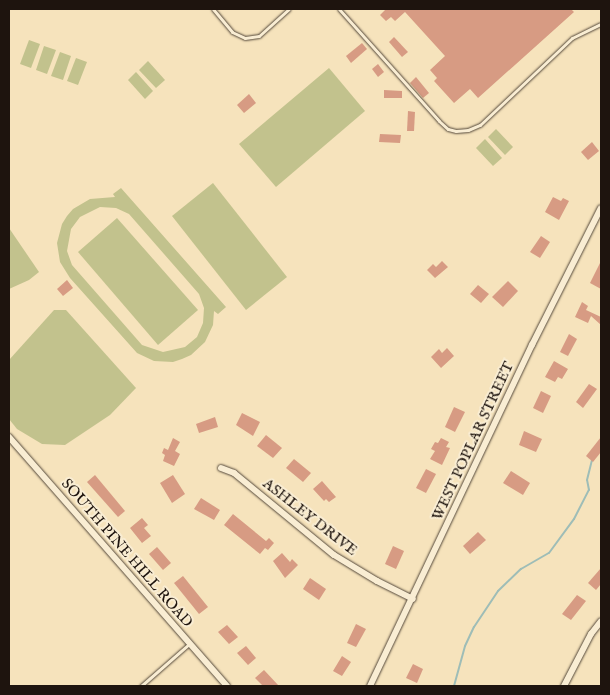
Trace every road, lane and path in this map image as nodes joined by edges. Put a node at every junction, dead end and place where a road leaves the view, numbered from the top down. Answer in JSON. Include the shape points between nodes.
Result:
{"nodes":[{"id":1,"x":213,"y":9,"type":"edge"},
{"id":2,"x":289,"y":9,"type":"edge"},
{"id":3,"x":340,"y":9,"type":"edge"},
{"id":4,"x":601,"y":24,"type":"edge"},
{"id":5,"x":601,"y":208,"type":"edge"},
{"id":6,"x":9,"y":437,"type":"edge"},
{"id":7,"x":221,"y":468,"type":"dead end"},
{"id":8,"x":412,"y":599,"type":"junction"},
{"id":9,"x":601,"y":621,"type":"edge"},
{"id":10,"x":190,"y":643,"type":"junction"},
{"id":11,"x":141,"y":686,"type":"edge"},
{"id":12,"x":227,"y":686,"type":"edge"},
{"id":13,"x":370,"y":686,"type":"edge"},
{"id":14,"x":564,"y":686,"type":"edge"}],
"edges":[{"from":1,"to":2,"type":"lane","via":[[232,32],[245,38],[259,36]]},
{"from":3,"to":4,"type":"lane","via":[[439,121],[456,131],[480,125],[572,38]]},
{"from":5,"to":8,"type":"street","name":"WEST POPLAR STREET"},
{"from":6,"to":10,"type":"street","name":"SOUTH PINE HILL ROAD"},
{"from":7,"to":8,"type":"street","name":"ASHLEY DRIVE","via":[[234,473],[334,555]]},
{"from":8,"to":13,"type":"street","name":"WEST POPLAR STREET"},
{"from":9,"to":14,"type":"street"},
{"from":10,"to":11,"type":"lane"},
{"from":10,"to":12,"type":"street","name":"SOUTH PINE HILL ROAD"}]}
